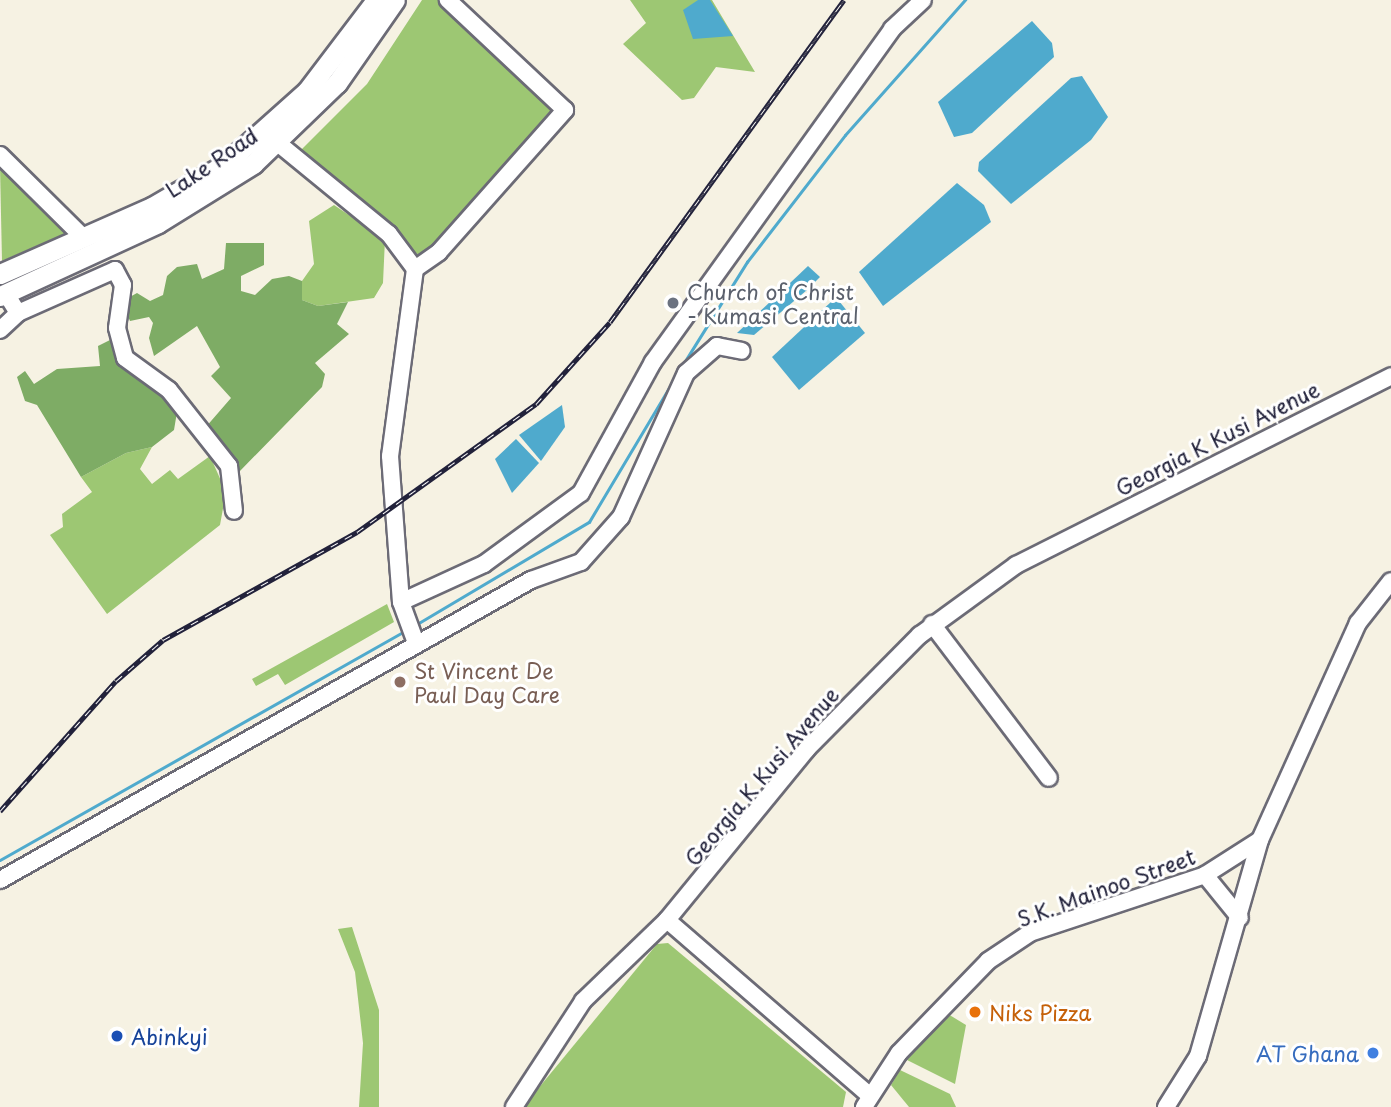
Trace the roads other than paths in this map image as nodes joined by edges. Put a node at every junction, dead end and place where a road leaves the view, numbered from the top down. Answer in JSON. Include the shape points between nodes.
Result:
{"nodes":[{"id":1,"x":376,"y":0,"type":"edge"},
{"id":2,"x":395,"y":0,"type":"edge"},
{"id":3,"x":447,"y":0,"type":"edge"},
{"id":4,"x":923,"y":0,"type":"edge"},
{"id":5,"x":279,"y":144,"type":"junction"},
{"id":6,"x":0,"y":155,"type":"edge"},
{"id":7,"x":84,"y":238,"type":"junction"},
{"id":8,"x":415,"y":269,"type":"junction"},
{"id":9,"x":0,"y":274,"type":"edge"},
{"id":10,"x":3,"y":295,"type":"edge"},
{"id":11,"x":18,"y":313,"type":"junction"},
{"id":12,"x":0,"y":331,"type":"edge"},
{"id":13,"x":742,"y":351,"type":"dead end"},
{"id":14,"x":1391,"y":376,"type":"edge"},
{"id":15,"x":234,"y":511,"type":"dead end"},
{"id":16,"x":1391,"y":581,"type":"edge"},
{"id":17,"x":402,"y":610,"type":"junction"},
{"id":18,"x":932,"y":624,"type":"junction"},
{"id":19,"x":414,"y":639,"type":"junction"},
{"id":20,"x":1049,"y":778,"type":"dead end"},
{"id":21,"x":1260,"y":840,"type":"junction"},
{"id":22,"x":1205,"y":875,"type":"junction"},
{"id":23,"x":0,"y":880,"type":"edge"},
{"id":24,"x":1240,"y":918,"type":"junction"},
{"id":25,"x":667,"y":919,"type":"junction"},
{"id":26,"x":866,"y":1100,"type":"edge"},
{"id":27,"x":514,"y":1107,"type":"edge"},
{"id":28,"x":1166,"y":1107,"type":"edge"}],
"edges":[{"from":1,"to":7,"type":"main road","name":"Lake Road","via":[[307,91],[241,152],[176,195]]},
{"from":2,"to":5,"type":"main road","name":"Lake Road","via":[[354,63]]},
{"from":3,"to":8,"type":"street","via":[[565,110],[439,252]]},
{"from":4,"to":17,"type":"street","via":[[892,29],[653,362],[581,493],[484,564]]},
{"from":5,"to":8,"type":"street","via":[[389,234]]},
{"from":5,"to":10,"type":"main road","name":"Lake Road","via":[[184,208]]},
{"from":6,"to":7,"type":"street"},
{"from":7,"to":9,"type":"main road","name":"Lake Road"},
{"from":8,"to":17,"type":"street","via":[[390,456]]},
{"from":10,"to":11,"type":"street"},
{"from":11,"to":12,"type":"street"},
{"from":11,"to":15,"type":"street","via":[[115,270],[123,285],[117,328],[125,358],[169,390],[229,466]]},
{"from":13,"to":19,"type":"street","via":[[717,346],[686,373],[631,497],[592,553]]},
{"from":14,"to":18,"type":"street","name":"Georgia K Kusi Avenue","via":[[1016,565]]},
{"from":16,"to":21,"type":"street","via":[[1358,623]]},
{"from":17,"to":19,"type":"street"},
{"from":18,"to":20,"type":"street"},
{"from":18,"to":25,"type":"street","name":"Georgia K Kusi Avenue","via":[[821,733]]},
{"from":19,"to":23,"type":"street"},
{"from":21,"to":22,"type":"street","name":"S.K. Mainoo Street"},
{"from":21,"to":24,"type":"street"},
{"from":22,"to":24,"type":"street"},
{"from":22,"to":26,"type":"street","name":"S.K. Mainoo Street","via":[[1030,933],[958,987]]},
{"from":24,"to":28,"type":"street","via":[[1198,1056]]},
{"from":25,"to":26,"type":"street"},
{"from":25,"to":27,"type":"street","name":"Georgia K Kusi Avenue","via":[[583,1001]]}]}
